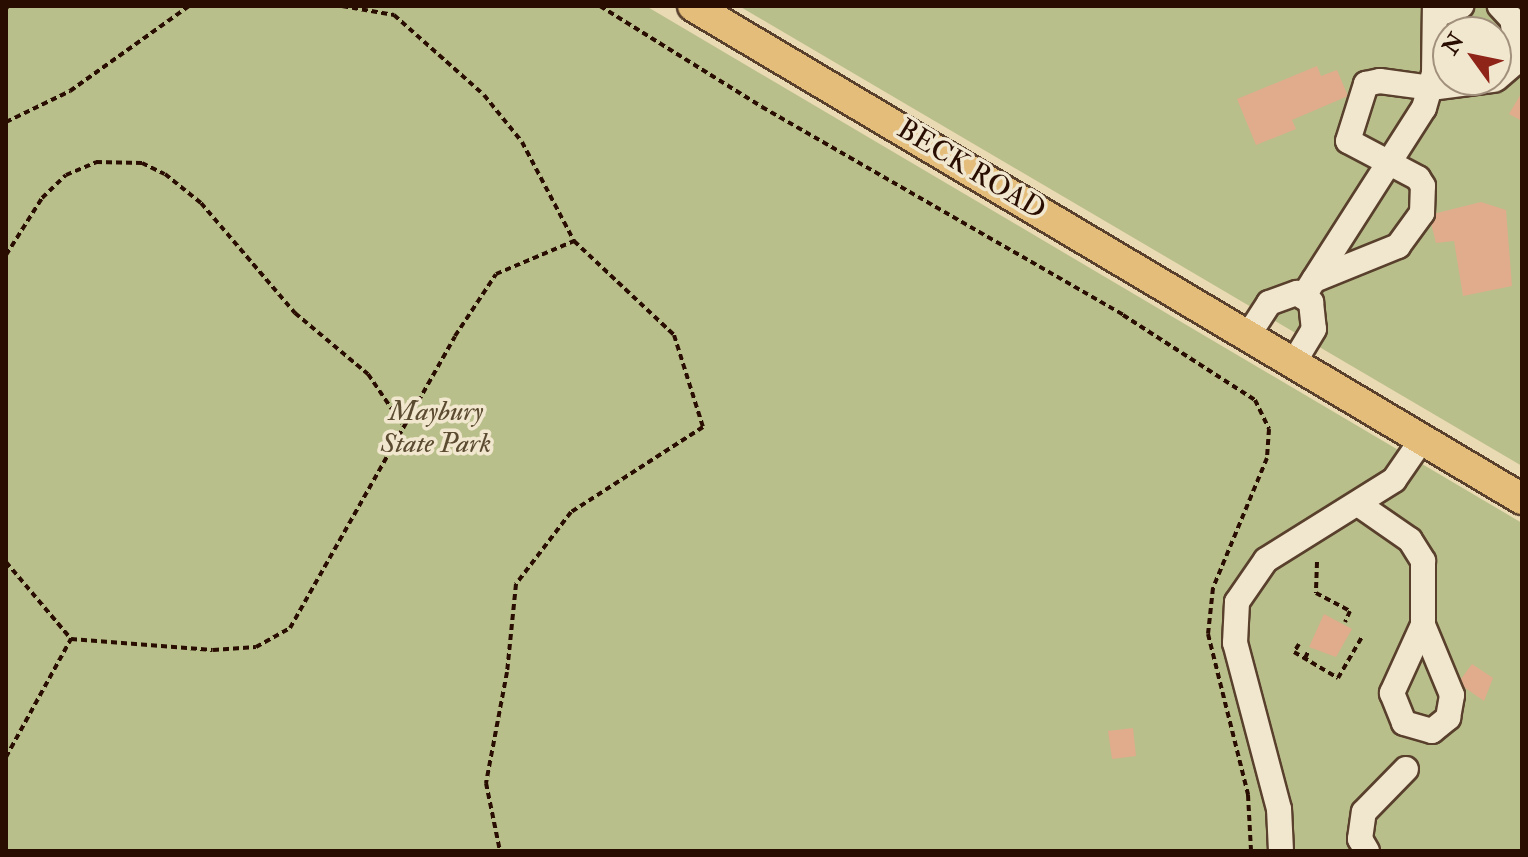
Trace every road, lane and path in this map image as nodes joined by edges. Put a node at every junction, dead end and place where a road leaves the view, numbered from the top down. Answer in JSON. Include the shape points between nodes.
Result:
{"nodes":[{"id":1,"x":189,"y":6,"type":"edge"},
{"id":2,"x":342,"y":6,"type":"edge"},
{"id":3,"x":600,"y":6,"type":"edge"},
{"id":4,"x":693,"y":6,"type":"edge"},
{"id":5,"x":1461,"y":6,"type":"edge"},
{"id":6,"x":1435,"y":11,"type":"edge"},
{"id":7,"x":1512,"y":19,"type":"edge"},
{"id":8,"x":1512,"y":65,"type":"edge"},
{"id":9,"x":1431,"y":88,"type":"junction"},
{"id":10,"x":6,"y":122,"type":"edge"},
{"id":11,"x":1391,"y":165,"type":"junction"},
{"id":12,"x":574,"y":241,"type":"junction"},
{"id":13,"x":6,"y":255,"type":"edge"},
{"id":14,"x":1308,"y":288,"type":"junction"},
{"id":15,"x":1249,"y":334,"type":"junction"},
{"id":16,"x":1294,"y":362,"type":"junction"},
{"id":17,"x":403,"y":426,"type":"junction"},
{"id":18,"x":1423,"y":438,"type":"junction"},
{"id":19,"x":1522,"y":499,"type":"edge"},
{"id":20,"x":1358,"y":504,"type":"junction"},
{"id":21,"x":6,"y":562,"type":"edge"},
{"id":22,"x":1317,"y":562,"type":"dead end"},
{"id":23,"x":1345,"y":622,"type":"dead end"},
{"id":24,"x":1423,"y":625,"type":"dead end"},
{"id":25,"x":1362,"y":637,"type":"dead end"},
{"id":26,"x":71,"y":639,"type":"junction"},
{"id":27,"x":1299,"y":644,"type":"dead end"},
{"id":28,"x":1309,"y":650,"type":"dead end"},
{"id":29,"x":1305,"y":658,"type":"junction"},
{"id":30,"x":6,"y":757,"type":"edge"},
{"id":31,"x":1406,"y":769,"type":"dead end"},
{"id":32,"x":500,"y":851,"type":"edge"},
{"id":33,"x":1251,"y":851,"type":"edge"},
{"id":34,"x":1281,"y":851,"type":"edge"},
{"id":35,"x":1367,"y":851,"type":"edge"}],
"edges":[{"from":1,"to":10,"type":"path","via":[[70,91]]},
{"from":2,"to":12,"type":"path","via":[[394,15],[457,66],[522,142]]},
{"from":3,"to":33,"type":"path","via":[[762,107],[1114,310],[1255,400],[1269,429],[1267,458],[1213,588],[1208,634],[1248,795]]},
{"from":4,"to":15,"type":"main road","name":"BECK ROAD"},
{"from":5,"to":6,"type":"street"},
{"from":6,"to":9,"type":"street"},
{"from":7,"to":8,"type":"street"},
{"from":9,"to":11,"type":"street"},
{"from":9,"to":11,"type":"street","via":[[1380,81],[1364,86],[1348,141]]},
{"from":11,"to":14,"type":"street"},
{"from":11,"to":14,"type":"street","via":[[1423,186],[1415,230],[1386,253]]},
{"from":12,"to":17,"type":"path","via":[[496,274]]},
{"from":12,"to":32,"type":"path","via":[[674,335],[703,427],[571,512],[516,584],[507,672],[486,783]]},
{"from":13,"to":17,"type":"path","via":[[42,198],[66,175],[96,162],[142,163],[201,203],[295,313],[368,374]]},
{"from":14,"to":15,"type":"street","via":[[1269,303]]},
{"from":14,"to":16,"type":"street","via":[[1314,329]]},
{"from":15,"to":16,"type":"main road","name":"BECK ROAD"},
{"from":16,"to":18,"type":"main road","name":"BECK ROAD"},
{"from":17,"to":26,"type":"path","via":[[290,628],[256,647],[213,650]]},
{"from":18,"to":19,"type":"main road","name":"BECK ROAD"},
{"from":18,"to":20,"type":"street","via":[[1397,478]]},
{"from":20,"to":24,"type":"street","via":[[1398,530],[1420,554],[1426,583]]},
{"from":20,"to":34,"type":"street","via":[[1266,560],[1242,591],[1234,613],[1235,643],[1279,809]]},
{"from":21,"to":26,"type":"path"},
{"from":22,"to":23,"type":"path","via":[[1316,593],[1350,611]]},
{"from":25,"to":29,"type":"path","via":[[1338,678]]},
{"from":26,"to":30,"type":"path"},
{"from":27,"to":29,"type":"path","via":[[1294,652]]},
{"from":28,"to":29,"type":"path"},
{"from":31,"to":35,"type":"street","via":[[1364,812],[1360,839]]}]}
